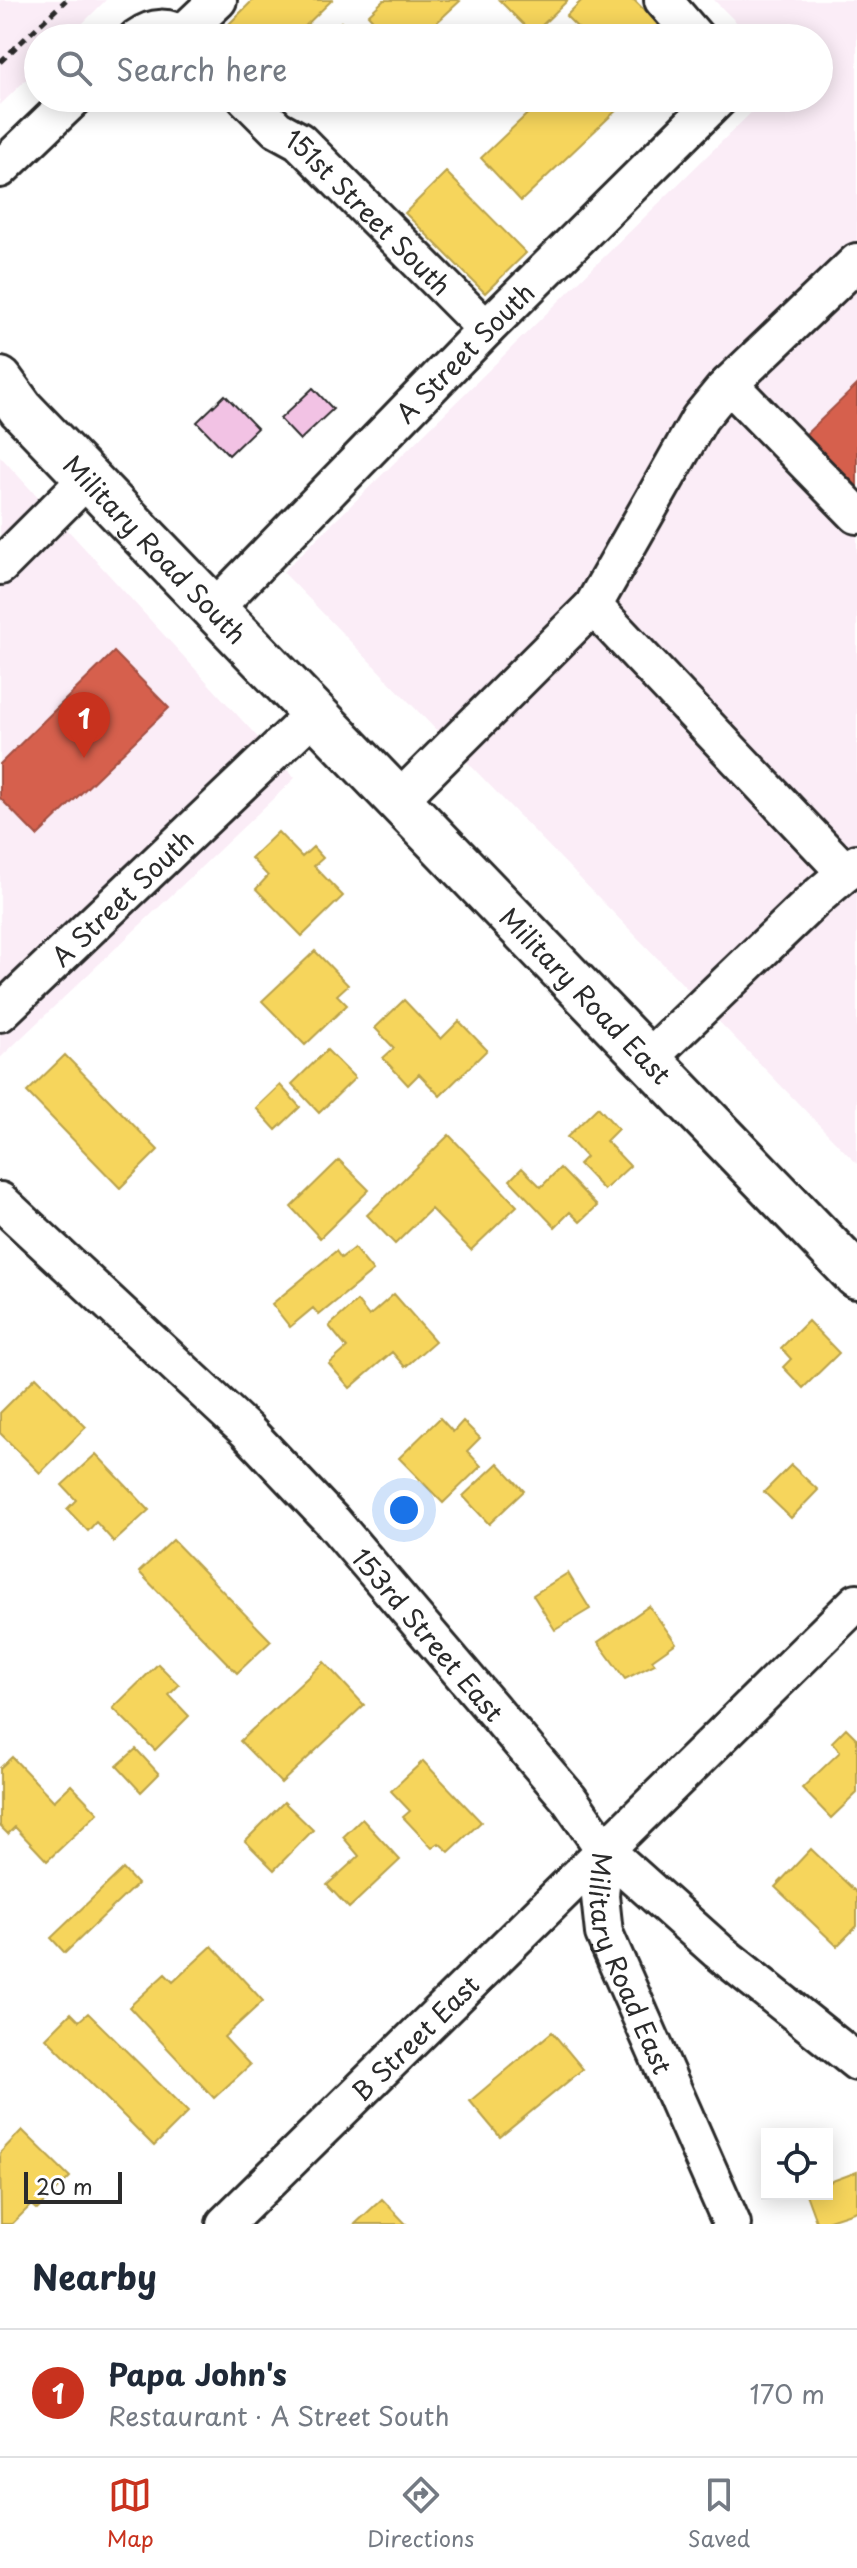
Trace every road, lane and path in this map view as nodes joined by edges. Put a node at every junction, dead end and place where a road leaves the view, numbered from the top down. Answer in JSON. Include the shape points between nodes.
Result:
{"nodes":[{"id":1,"x":66,"y":0,"type":"edge"},
{"id":2,"x":218,"y":0,"type":"edge"},
{"id":3,"x":663,"y":0,"type":"edge"},
{"id":4,"x":40,"y":24,"type":"edge"},
{"id":5,"x":195,"y":24,"type":"edge"},
{"id":6,"x":684,"y":24,"type":"edge"},
{"id":7,"x":24,"y":39,"type":"edge"},
{"id":8,"x":0,"y":62,"type":"edge"},
{"id":9,"x":59,"y":112,"type":"edge"},
{"id":10,"x":260,"y":112,"type":"edge"},
{"id":11,"x":705,"y":112,"type":"edge"},
{"id":12,"x":0,"y":169,"type":"edge"},
{"id":13,"x":857,"y":262,"type":"edge"},
{"id":14,"x":486,"y":329,"type":"junction"},
{"id":15,"x":0,"y":380,"type":"edge"},
{"id":16,"x":729,"y":384,"type":"junction"},
{"id":17,"x":88,"y":478,"type":"junction"},
{"id":18,"x":857,"y":515,"type":"edge"},
{"id":19,"x":0,"y":566,"type":"edge"},
{"id":20,"x":593,"y":606,"type":"junction"},
{"id":21,"x":213,"y":610,"type":"junction"},
{"id":22,"x":314,"y":714,"type":"junction"},
{"id":23,"x":398,"y":801,"type":"junction"},
{"id":24,"x":851,"y":868,"type":"edge"},
{"id":25,"x":0,"y":1013,"type":"edge"},
{"id":26,"x":648,"y":1059,"type":"junction"},
{"id":27,"x":0,"y":1201,"type":"edge"},
{"id":28,"x":857,"y":1276,"type":"edge"},
{"id":29,"x":857,"y":1602,"type":"edge"},
{"id":30,"x":604,"y":1849,"type":"junction"},
{"id":31,"x":857,"y":2062,"type":"edge"},
{"id":32,"x":225,"y":2224,"type":"edge"},
{"id":33,"x":732,"y":2224,"type":"edge"}],
"edges":[{"from":1,"to":4,"type":"path"},
{"from":2,"to":5,"type":"street"},
{"from":3,"to":6,"type":"street"},
{"from":7,"to":8,"type":"path"},
{"from":9,"to":12,"type":"street"},
{"from":10,"to":14,"type":"street","name":"151st Street South","via":[[299,141]]},
{"from":11,"to":14,"type":"street","name":"A Street South"},
{"from":13,"to":16,"type":"street"},
{"from":14,"to":21,"type":"street","name":"A Street South"},
{"from":15,"to":17,"type":"main road","name":"Military Road South"},
{"from":16,"to":18,"type":"street"},
{"from":16,"to":20,"type":"street","via":[[700,418]]},
{"from":17,"to":19,"type":"street"},
{"from":17,"to":21,"type":"main road","name":"Military Road South"},
{"from":20,"to":23,"type":"street"},
{"from":20,"to":24,"type":"street"},
{"from":21,"to":22,"type":"main road","name":"Military Road South"},
{"from":22,"to":23,"type":"main road","name":"Military Road East"},
{"from":22,"to":25,"type":"street","name":"A Street South"},
{"from":23,"to":26,"type":"main road","name":"Military Road East"},
{"from":24,"to":26,"type":"street"},
{"from":26,"to":28,"type":"main road","name":"Military Road East"},
{"from":27,"to":30,"type":"street","name":"153rd Street East","via":[[246,1430],[333,1522],[569,1799]]},
{"from":29,"to":30,"type":"street","name":"Military Road East"},
{"from":30,"to":31,"type":"street","name":"153rd Street East","via":[[718,1951]]},
{"from":30,"to":32,"type":"street","name":"B Street East"},
{"from":30,"to":33,"type":"street","name":"Military Road East","via":[[604,1933]]}]}
